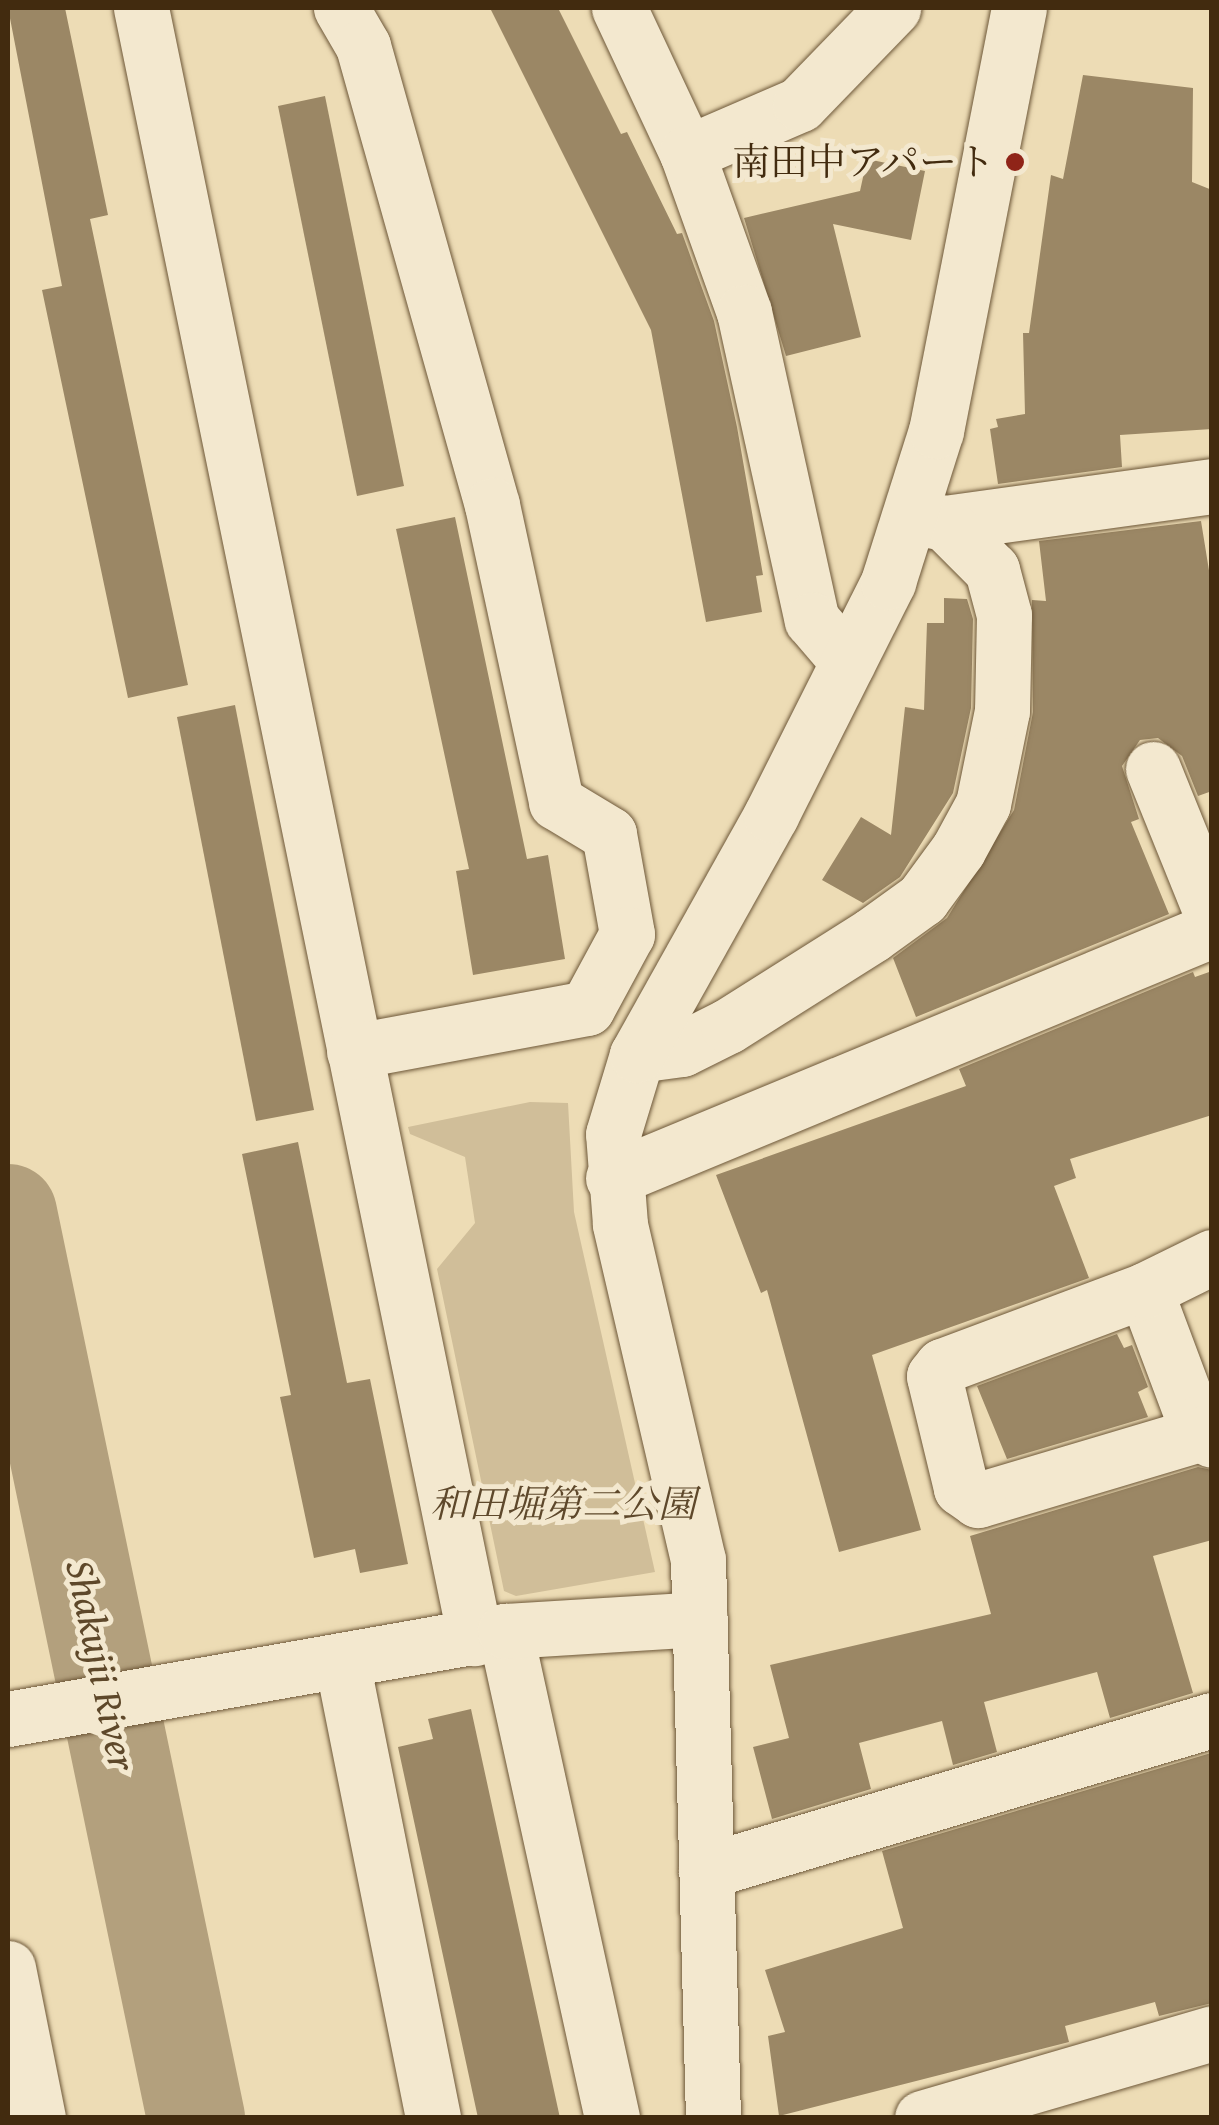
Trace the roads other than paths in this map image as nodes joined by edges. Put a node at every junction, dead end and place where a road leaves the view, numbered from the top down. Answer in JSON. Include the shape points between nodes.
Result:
{"nodes":[{"id":1,"x":142,"y":8,"type":"edge"},
{"id":2,"x":341,"y":8,"type":"edge"},
{"id":3,"x":619,"y":8,"type":"edge"},
{"id":4,"x":893,"y":8,"type":"edge"},
{"id":5,"x":1020,"y":8,"type":"edge"},
{"id":6,"x":687,"y":153,"type":"junction"},
{"id":7,"x":1212,"y":486,"type":"edge"},
{"id":8,"x":928,"y":520,"type":"junction"},
{"id":9,"x":848,"y":662,"type":"junction"},
{"id":10,"x":1154,"y":769,"type":"dead end"},
{"id":11,"x":1212,"y":915,"type":"edge"},
{"id":12,"x":1212,"y":930,"type":"edge"},
{"id":13,"x":354,"y":1052,"type":"junction"},
{"id":14,"x":637,"y":1055,"type":"junction"},
{"id":15,"x":613,"y":1178,"type":"junction"},
{"id":16,"x":1212,"y":1256,"type":"edge"},
{"id":17,"x":1145,"y":1290,"type":"junction"},
{"id":18,"x":1207,"y":1436,"type":"edge"},
{"id":19,"x":700,"y":1619,"type":"junction"},
{"id":20,"x":490,"y":1634,"type":"junction"},
{"id":21,"x":342,"y":1662,"type":"junction"},
{"id":22,"x":21,"y":1717,"type":"edge"},
{"id":23,"x":1212,"y":1720,"type":"edge"},
{"id":24,"x":706,"y":1872,"type":"junction"},
{"id":25,"x":8,"y":1968,"type":"edge"},
{"id":26,"x":1212,"y":2033,"type":"edge"},
{"id":27,"x":38,"y":2118,"type":"edge"},
{"id":28,"x":433,"y":2118,"type":"edge"},
{"id":29,"x":612,"y":2118,"type":"edge"},
{"id":30,"x":713,"y":2118,"type":"edge"},
{"id":31,"x":922,"y":2118,"type":"edge"}],
"edges":[{"from":1,"to":13,"type":"street"},
{"from":2,"to":13,"type":"street","via":[[363,46],[492,505],[556,802],[609,834],[628,934],[587,1008]]},
{"from":3,"to":6,"type":"street"},
{"from":4,"to":6,"type":"street","via":[[800,104]]},
{"from":5,"to":8,"type":"street","via":[[936,431]]},
{"from":6,"to":9,"type":"street","via":[[744,312],[812,620]]},
{"from":7,"to":8,"type":"street"},
{"from":8,"to":9,"type":"street"},
{"from":8,"to":14,"type":"street","via":[[992,570],[1004,615],[1002,711],[984,804],[922,899],[728,1026],[682,1050]]},
{"from":9,"to":14,"type":"street"},
{"from":10,"to":11,"type":"street"},
{"from":12,"to":15,"type":"street"},
{"from":13,"to":20,"type":"street"},
{"from":14,"to":15,"type":"street","via":[[613,1134]]},
{"from":15,"to":19,"type":"street","via":[[698,1560]]},
{"from":16,"to":17,"type":"street"},
{"from":17,"to":18,"type":"street"},
{"from":17,"to":18,"type":"street","via":[[942,1366],[934,1392],[961,1488],[978,1500]]},
{"from":19,"to":20,"type":"street"},
{"from":19,"to":24,"type":"street"},
{"from":20,"to":21,"type":"street"},
{"from":20,"to":29,"type":"street"},
{"from":21,"to":22,"type":"street"},
{"from":21,"to":28,"type":"street"},
{"from":23,"to":24,"type":"street"},
{"from":24,"to":30,"type":"street"},
{"from":25,"to":27,"type":"street"},
{"from":26,"to":31,"type":"street"}]}
